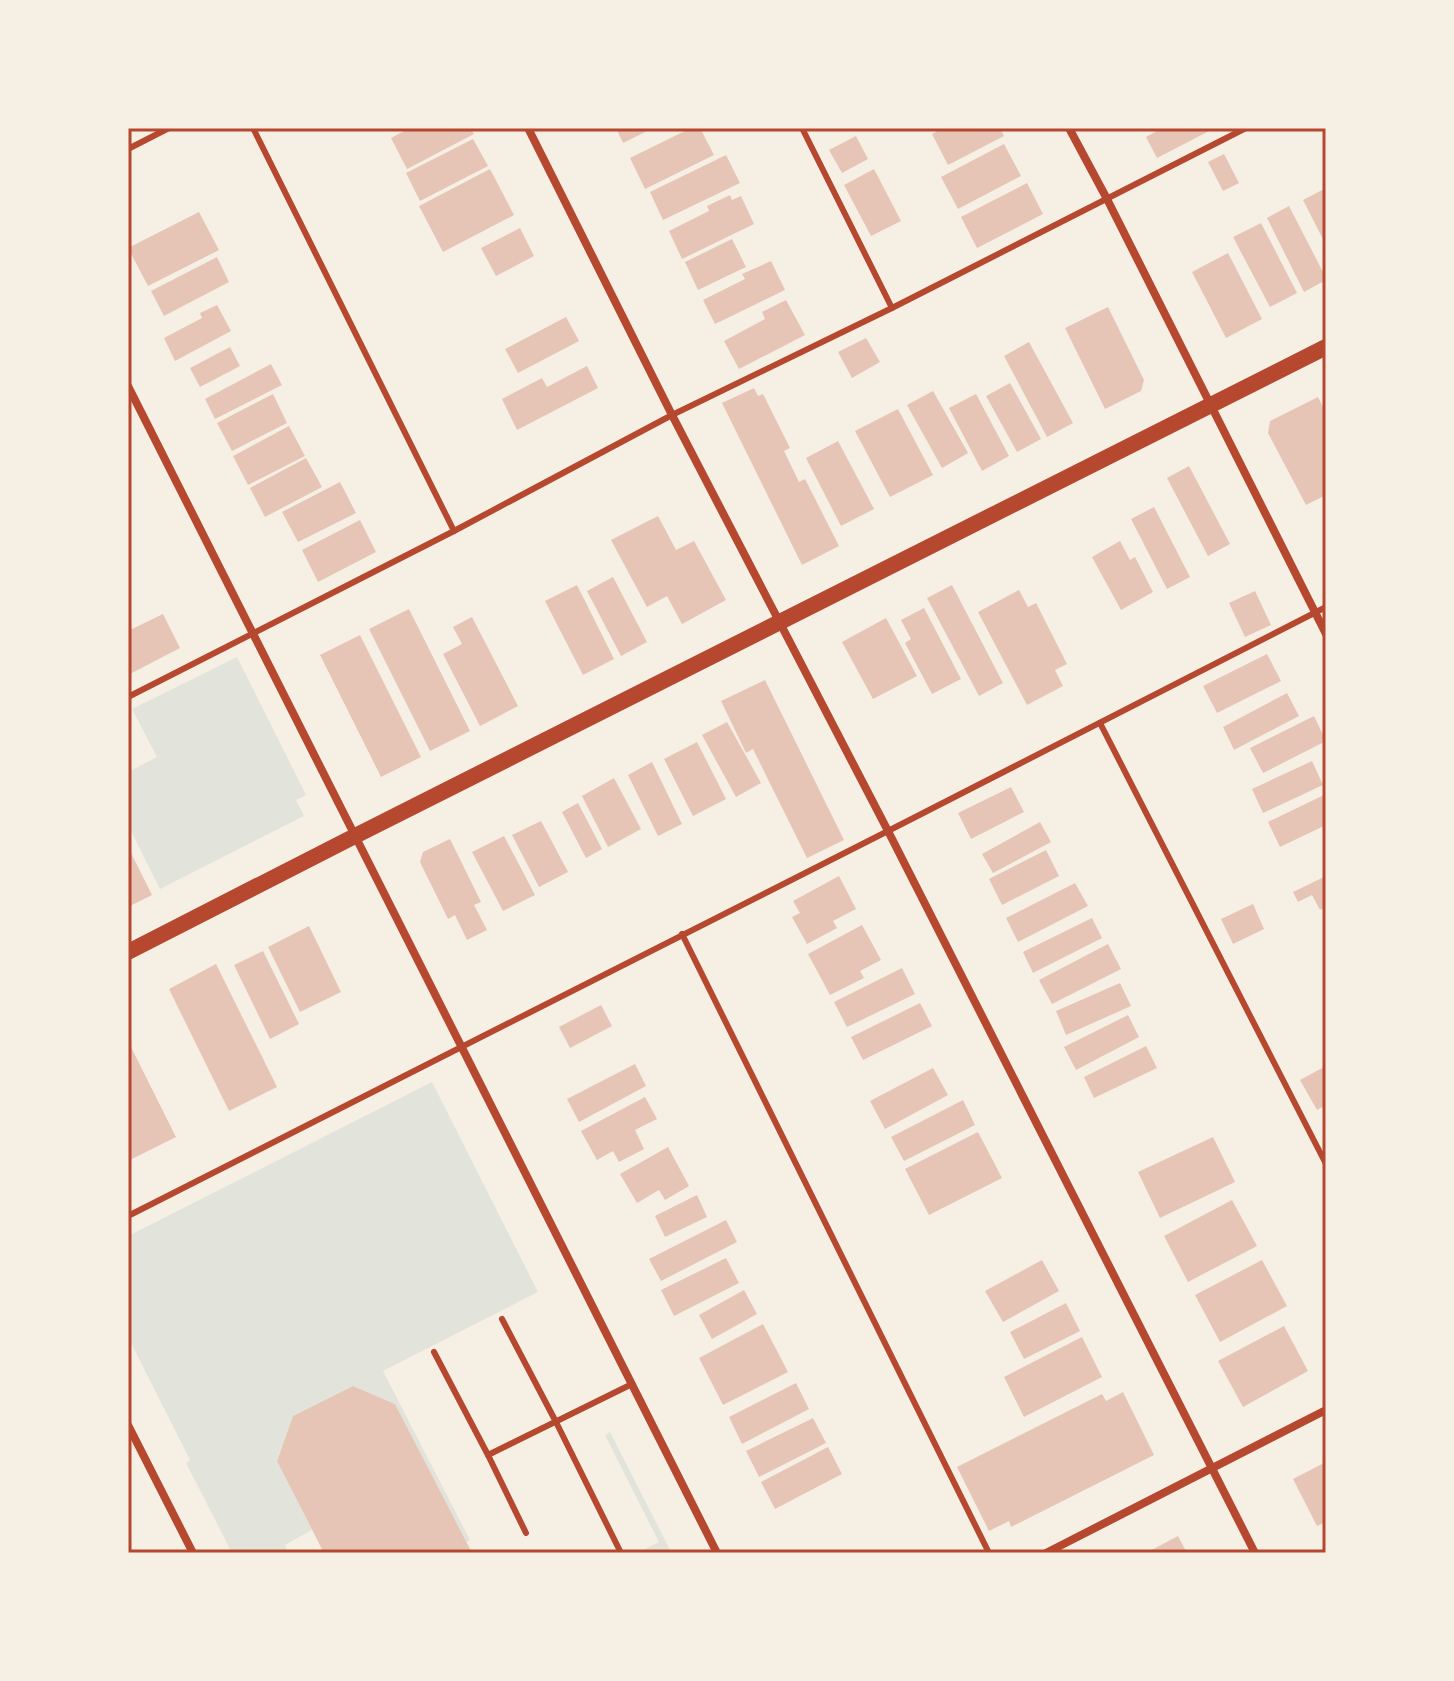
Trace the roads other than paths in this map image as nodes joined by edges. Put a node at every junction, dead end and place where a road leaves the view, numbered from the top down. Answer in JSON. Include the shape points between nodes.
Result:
{"nodes":[{"id":1,"x":169,"y":128,"type":"edge"},
{"id":2,"x":253,"y":128,"type":"edge"},
{"id":3,"x":528,"y":128,"type":"edge"},
{"id":4,"x":802,"y":128,"type":"edge"},
{"id":5,"x":1069,"y":128,"type":"edge"},
{"id":6,"x":1246,"y":128,"type":"edge"},
{"id":7,"x":128,"y":149,"type":"edge"},
{"id":8,"x":1107,"y":199,"type":"junction"},
{"id":9,"x":892,"y":308,"type":"junction"},
{"id":10,"x":1326,"y":347,"type":"edge"},
{"id":11,"x":128,"y":386,"type":"edge"},
{"id":12,"x":1211,"y":406,"type":"junction"},
{"id":13,"x":672,"y":415,"type":"junction"},
{"id":14,"x":454,"y":531,"type":"junction"},
{"id":15,"x":1326,"y":607,"type":"edge"},
{"id":16,"x":1315,"y":613,"type":"junction"},
{"id":17,"x":779,"y":622,"type":"junction"},
{"id":18,"x":253,"y":633,"type":"junction"},
{"id":19,"x":1326,"y":634,"type":"edge"},
{"id":20,"x":128,"y":697,"type":"edge"},
{"id":21,"x":1100,"y":723,"type":"junction"},
{"id":22,"x":888,"y":831,"type":"junction"},
{"id":23,"x":355,"y":836,"type":"junction"},
{"id":24,"x":682,"y":934,"type":"junction"},
{"id":25,"x":128,"y":952,"type":"edge"},
{"id":26,"x":461,"y":1047,"type":"junction"},
{"id":27,"x":1326,"y":1164,"type":"edge"},
{"id":28,"x":128,"y":1216,"type":"edge"},
{"id":29,"x":502,"y":1319,"type":"dead end"},
{"id":30,"x":434,"y":1352,"type":"dead end"},
{"id":31,"x":632,"y":1384,"type":"junction"},
{"id":32,"x":1326,"y":1410,"type":"edge"},
{"id":33,"x":556,"y":1422,"type":"junction"},
{"id":34,"x":128,"y":1425,"type":"edge"},
{"id":35,"x":488,"y":1455,"type":"junction"},
{"id":36,"x":1212,"y":1468,"type":"junction"},
{"id":37,"x":526,"y":1533,"type":"dead end"},
{"id":38,"x":193,"y":1553,"type":"edge"},
{"id":39,"x":621,"y":1553,"type":"edge"},
{"id":40,"x":717,"y":1553,"type":"edge"},
{"id":41,"x":989,"y":1553,"type":"edge"},
{"id":42,"x":1046,"y":1553,"type":"edge"},
{"id":43,"x":1255,"y":1553,"type":"edge"}],
"edges":[{"from":1,"to":7,"type":"lane"},
{"from":2,"to":14,"type":"lane"},
{"from":3,"to":13,"type":"street"},
{"from":4,"to":9,"type":"lane"},
{"from":5,"to":8,"type":"street"},
{"from":6,"to":8,"type":"lane"},
{"from":8,"to":9,"type":"lane"},
{"from":8,"to":12,"type":"street"},
{"from":9,"to":13,"type":"lane"},
{"from":10,"to":12,"type":"main road"},
{"from":11,"to":18,"type":"street"},
{"from":12,"to":16,"type":"street"},
{"from":12,"to":17,"type":"main road"},
{"from":13,"to":14,"type":"lane"},
{"from":13,"to":17,"type":"street"},
{"from":14,"to":18,"type":"lane"},
{"from":15,"to":16,"type":"lane"},
{"from":16,"to":19,"type":"street"},
{"from":16,"to":21,"type":"lane"},
{"from":17,"to":22,"type":"street"},
{"from":17,"to":23,"type":"main road"},
{"from":18,"to":20,"type":"lane"},
{"from":18,"to":23,"type":"street"},
{"from":21,"to":22,"type":"lane"},
{"from":21,"to":27,"type":"lane"},
{"from":22,"to":24,"type":"lane"},
{"from":22,"to":36,"type":"street"},
{"from":23,"to":25,"type":"main road"},
{"from":23,"to":26,"type":"street"},
{"from":24,"to":26,"type":"lane"},
{"from":24,"to":41,"type":"lane"},
{"from":26,"to":28,"type":"lane"},
{"from":26,"to":31,"type":"street"},
{"from":29,"to":33,"type":"lane"},
{"from":30,"to":35,"type":"lane"},
{"from":31,"to":33,"type":"lane"},
{"from":31,"to":40,"type":"street"},
{"from":32,"to":36,"type":"street"},
{"from":33,"to":35,"type":"lane"},
{"from":33,"to":39,"type":"lane"},
{"from":34,"to":38,"type":"street"},
{"from":35,"to":37,"type":"lane"},
{"from":36,"to":42,"type":"street"},
{"from":36,"to":43,"type":"street"}]}
